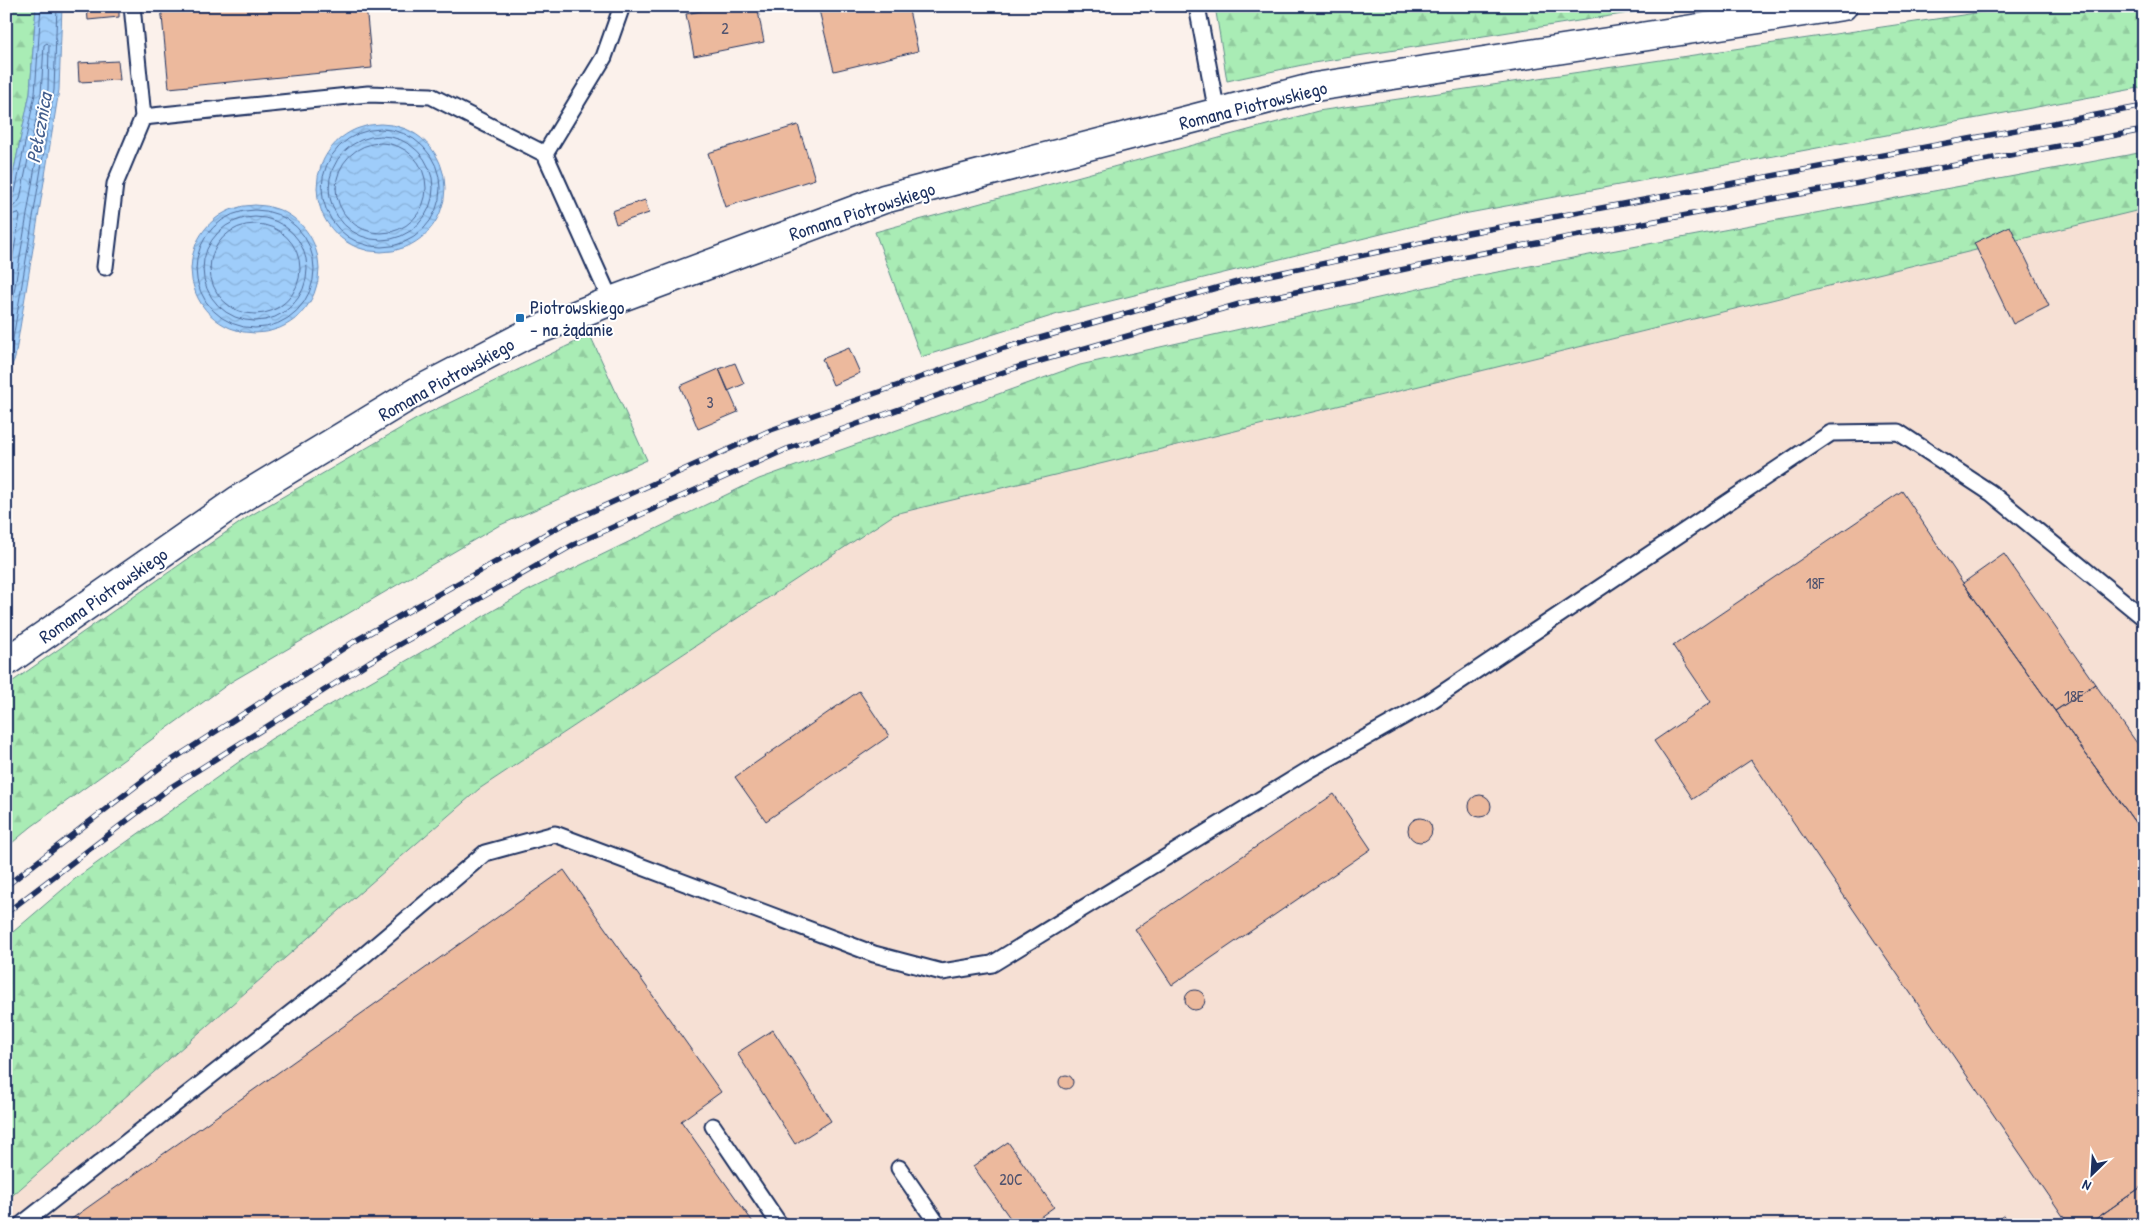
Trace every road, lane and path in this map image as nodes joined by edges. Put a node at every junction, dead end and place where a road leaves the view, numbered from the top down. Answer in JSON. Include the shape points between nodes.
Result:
{"nodes":[{"id":1,"x":132,"y":6,"type":"edge"},
{"id":2,"x":622,"y":6,"type":"edge"},
{"id":3,"x":1197,"y":6,"type":"edge"},
{"id":4,"x":1843,"y":6,"type":"edge"},
{"id":5,"x":1217,"y":113,"type":"junction"},
{"id":6,"x":142,"y":117,"type":"junction"},
{"id":7,"x":545,"y":154,"type":"junction"},
{"id":8,"x":106,"y":267,"type":"dead end"},
{"id":9,"x":611,"y":301,"type":"junction"},
{"id":10,"x":2144,"y":618,"type":"edge"},
{"id":11,"x":6,"y":662,"type":"edge"},
{"id":12,"x":713,"y":1126,"type":"dead end"},
{"id":13,"x":899,"y":1168,"type":"dead end"},
{"id":14,"x":21,"y":1225,"type":"edge"},
{"id":15,"x":780,"y":1225,"type":"edge"},
{"id":16,"x":938,"y":1225,"type":"edge"}],
"edges":[{"from":1,"to":6,"type":"lane"},
{"from":2,"to":7,"type":"lane","via":[[604,57]]},
{"from":3,"to":5,"type":"lane"},
{"from":4,"to":5,"type":"street","name":"Romana Piotrowskiego","via":[[1315,87]]},
{"from":5,"to":9,"type":"street","name":"Romana Piotrowskiego","via":[[884,199]]},
{"from":6,"to":7,"type":"lane","via":[[368,94],[431,96]]},
{"from":6,"to":8,"type":"lane","via":[[115,184]]},
{"from":7,"to":9,"type":"lane"},
{"from":9,"to":11,"type":"street","name":"Romana Piotrowskiego","via":[[525,335],[416,392],[238,500]]},
{"from":10,"to":14,"type":"lane","via":[[1991,493],[1898,432],[1831,433],[1429,702],[1310,769],[992,964],[942,972],[874,954],[555,834],[485,853],[361,958]]},
{"from":12,"to":15,"type":"lane"},
{"from":13,"to":16,"type":"lane"}]}
